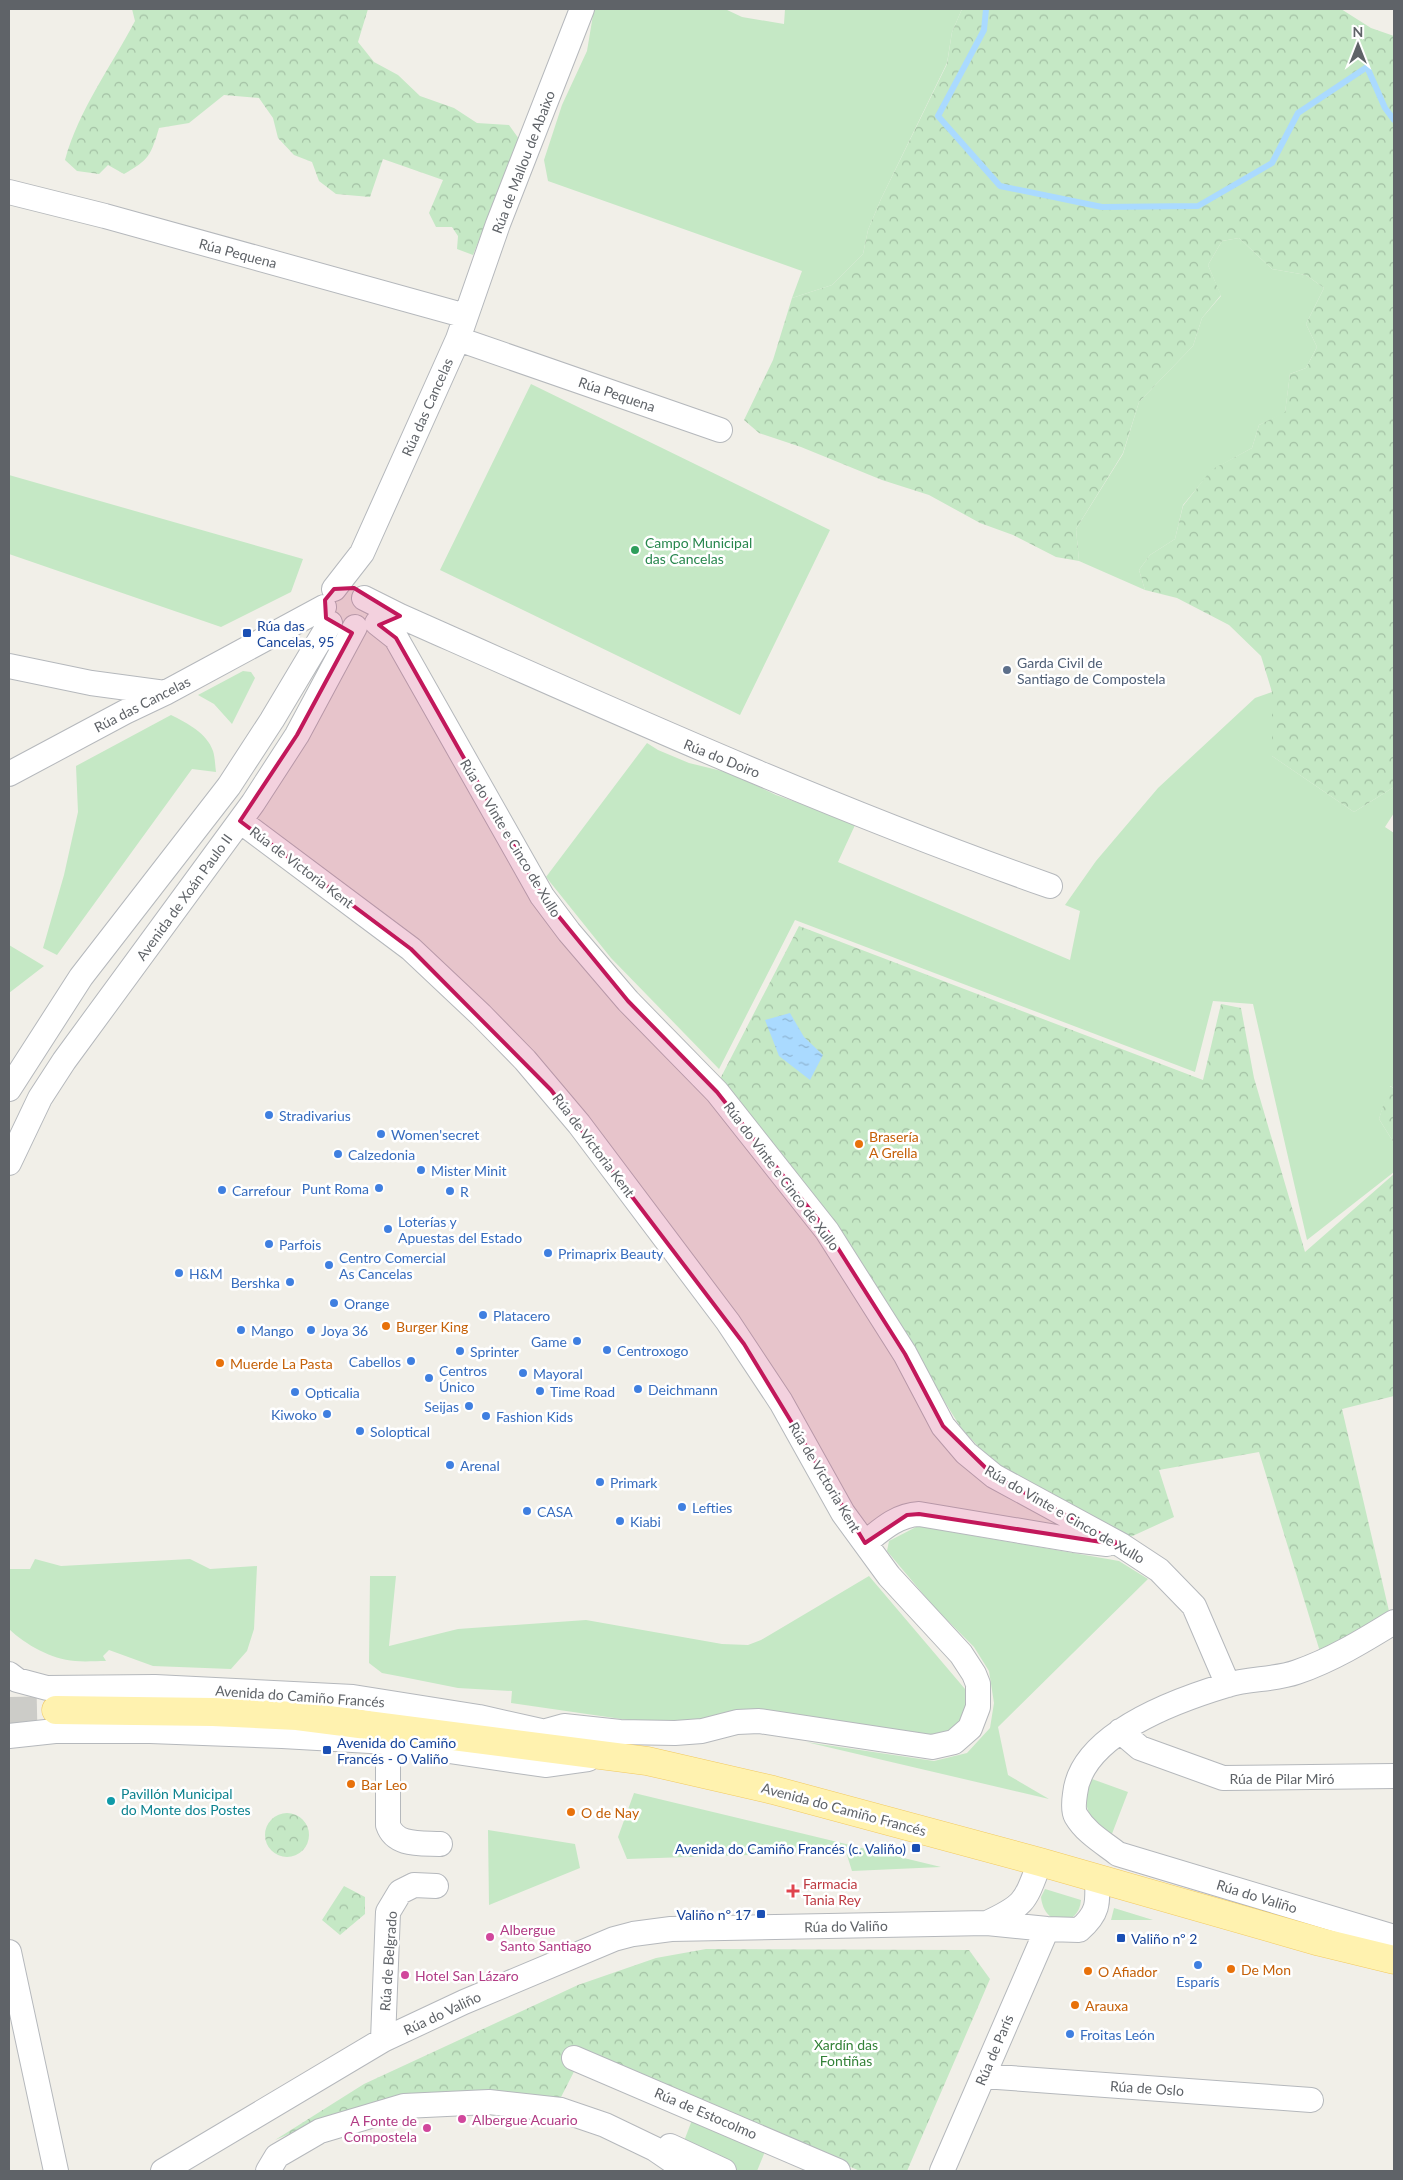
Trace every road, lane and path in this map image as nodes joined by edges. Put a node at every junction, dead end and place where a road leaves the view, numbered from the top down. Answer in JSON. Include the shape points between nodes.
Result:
{"nodes":[{"id":1,"x":582,"y":9,"type":"edge"},
{"id":2,"x":9,"y":192,"type":"edge"},
{"id":3,"x":466,"y":316,"type":"junction"},
{"id":4,"x":458,"y":339,"type":"junction"},
{"id":5,"x":720,"y":430,"type":"dead end"},
{"id":6,"x":362,"y":553,"type":"junction"},
{"id":7,"x":362,"y":595,"type":"junction"},
{"id":8,"x":329,"y":610,"type":"junction"},
{"id":9,"x":364,"y":625,"type":"junction"},
{"id":10,"x":398,"y":627,"type":"junction"},
{"id":11,"x":9,"y":666,"type":"edge"},
{"id":12,"x":91,"y":683,"type":"junction"},
{"id":13,"x":164,"y":694,"type":"junction"},
{"id":14,"x":116,"y":717,"type":"junction"},
{"id":15,"x":9,"y":774,"type":"edge"},
{"id":16,"x":240,"y":821,"type":"junction"},
{"id":17,"x":1050,"y":886,"type":"dead end"},
{"id":18,"x":10,"y":1084,"type":"edge"},
{"id":19,"x":9,"y":1163,"type":"edge"},
{"id":20,"x":865,"y":1543,"type":"junction"},
{"id":21,"x":1121,"y":1545,"type":"junction"},
{"id":22,"x":1394,"y":1622,"type":"edge"},
{"id":23,"x":9,"y":1674,"type":"edge"},
{"id":24,"x":1228,"y":1685,"type":"junction"},
{"id":25,"x":56,"y":1710,"type":"tunnel mouth"},
{"id":26,"x":546,"y":1731,"type":"junction"},
{"id":27,"x":1120,"y":1731,"type":"junction"},
{"id":28,"x":9,"y":1736,"type":"edge"},
{"id":29,"x":388,"y":1742,"type":"junction"},
{"id":30,"x":610,"y":1757,"type":"junction"},
{"id":31,"x":647,"y":1761,"type":"junction"},
{"id":32,"x":1394,"y":1776,"type":"edge"},
{"id":33,"x":440,"y":1844,"type":"dead end"},
{"id":34,"x":1040,"y":1862,"type":"junction"},
{"id":35,"x":1097,"y":1878,"type":"junction"},
{"id":36,"x":436,"y":1886,"type":"dead end"},
{"id":37,"x":1026,"y":1898,"type":"junction"},
{"id":38,"x":987,"y":1923,"type":"junction"},
{"id":39,"x":1047,"y":1929,"type":"junction"},
{"id":40,"x":1394,"y":1937,"type":"edge"},
{"id":41,"x":9,"y":1952,"type":"edge"},
{"id":42,"x":1394,"y":1960,"type":"edge"},
{"id":43,"x":383,"y":2040,"type":"junction"},
{"id":44,"x":574,"y":2058,"type":"dead end"},
{"id":45,"x":983,"y":2076,"type":"junction"},
{"id":46,"x":1311,"y":2100,"type":"dead end"},
{"id":47,"x":652,"y":2135,"type":"dead end"},
{"id":48,"x":56,"y":2171,"type":"edge"},
{"id":49,"x":163,"y":2171,"type":"edge"},
{"id":50,"x":268,"y":2171,"type":"edge"},
{"id":51,"x":687,"y":2171,"type":"edge"},
{"id":52,"x":724,"y":2171,"type":"edge"},
{"id":53,"x":838,"y":2171,"type":"edge"},
{"id":54,"x":942,"y":2171,"type":"edge"}],
"edges":[{"from":1,"to":3,"type":"street","name":"Rúa de Mallou de Abaixo","via":[[498,224]]},
{"from":2,"to":3,"type":"street","name":"Rúa Pequena"},
{"from":3,"to":4,"type":"street","name":"Rúa das Cancelas"},
{"from":4,"to":5,"type":"street","name":"Rúa Pequena"},
{"from":4,"to":6,"type":"street","name":"Rúa das Cancelas"},
{"from":6,"to":7,"type":"street","name":"Rúa das Cancelas"},
{"from":6,"to":8,"type":"street","name":"Rúa das Cancelas"},
{"from":7,"to":8,"type":"street","via":[[348,587]]},
{"from":7,"to":9,"type":"street","via":[[367,611]]},
{"from":7,"to":10,"type":"street","name":"Rúa do Doiro"},
{"from":8,"to":9,"type":"street","via":[[342,629]]},
{"from":8,"to":13,"type":"street","name":"Rúa das Cancelas","via":[[276,634]]},
{"from":8,"to":18,"type":"street","via":[[272,720],[229,786],[81,977]]},
{"from":9,"to":10,"type":"street","name":"Rúa do Vinte e Cinco de Xullo"},
{"from":9,"to":16,"type":"street","name":"Avenida de Xoán Paulo II","via":[[297,736]]},
{"from":10,"to":17,"type":"street","name":"Rúa do Doiro","via":[[952,852]]},
{"from":10,"to":21,"type":"street","name":"Rúa do Vinte e Cinco de Xullo","via":[[542,896],[568,932],[628,1001],[717,1092],[827,1231],[905,1354],[943,1426],[966,1453],[994,1476]]},
{"from":11,"to":12,"type":"street"},
{"from":12,"to":13,"type":"street"},
{"from":12,"to":14,"type":"street"},
{"from":13,"to":14,"type":"street","name":"Rúa das Cancelas"},
{"from":14,"to":15,"type":"street","name":"Rúa das Cancelas"},
{"from":16,"to":19,"type":"street","name":"Avenida de Xoán Paulo II","via":[[64,1061],[40,1098]]},
{"from":16,"to":20,"type":"street","name":"Rúa de Victoria Kent","via":[[411,949],[481,1015],[551,1090],[744,1344],[781,1402],[843,1513]]},
{"from":20,"to":21,"type":"street","name":"Rúa de Victoria Kent","via":[[907,1514],[919,1514]]},
{"from":20,"to":26,"type":"street","name":"Rúa de Victoria Kent","via":[[889,1576],[962,1654],[974,1674],[979,1695],[975,1718],[964,1735],[954,1742],[932,1748],[759,1721],[675,1733],[564,1726]]},
{"from":21,"to":24,"type":"street","name":"Rúa do Vinte e Cinco de Xullo","via":[[1159,1570],[1194,1606]]},
{"from":22,"to":24,"type":"street","via":[[1342,1653],[1296,1673]]},
{"from":23,"to":26,"type":"street","name":"Avenida do Camiño Francés","via":[[17,1680],[47,1688],[155,1687],[353,1698],[479,1717]]},
{"from":24,"to":27,"type":"street","via":[[1167,1706]]},
{"from":25,"to":30,"type":"main road","name":"Avenida do Camiño Francés","via":[[297,1716]]},
{"from":26,"to":31,"type":"street","name":"Avenida do Camiño Francés"},
{"from":27,"to":32,"type":"street","name":"Rúa de Pilar Miró","via":[[1140,1748],[1223,1778]]},
{"from":27,"to":40,"type":"street","name":"Rúa do Valiño","via":[[1094,1752],[1076,1784],[1076,1815],[1092,1835],[1118,1854]]},
{"from":28,"to":29,"type":"street","name":"Avenida do Camiño Francés","via":[[55,1731],[150,1731]]},
{"from":29,"to":30,"type":"street","name":"Avenida do Camiño Francés","via":[[545,1765]]},
{"from":29,"to":33,"type":"street","via":[[388,1825],[391,1834],[400,1840]]},
{"from":30,"to":31,"type":"main road","name":"Avenida do Camiño Francés"},
{"from":31,"to":34,"type":"main road","name":"Avenida do Camiño Francés","via":[[773,1790]]},
{"from":34,"to":35,"type":"main road","name":"Rúa do Valiño"},
{"from":34,"to":37,"type":"street"},
{"from":35,"to":39,"type":"street","name":"Rúa do Valiño","via":[[1098,1900],[1091,1920],[1079,1930]]},
{"from":35,"to":42,"type":"main road","name":"Rúa do Valiño"},
{"from":36,"to":43,"type":"street","name":"Rúa de Belgrado","via":[[414,1885],[400,1892],[388,1912]]},
{"from":37,"to":38,"type":"street","name":"Rúa do Valiño","via":[[1016,1908]]},
{"from":37,"to":39,"type":"street","via":[[1029,1908]]},
{"from":38,"to":39,"type":"street","name":"Rúa do Valiño"},
{"from":38,"to":43,"type":"street","name":"Rúa do Valiño","via":[[671,1929],[633,1934],[571,1956]]},
{"from":39,"to":45,"type":"street","name":"Rúa de París"},
{"from":41,"to":48,"type":"street"},
{"from":43,"to":49,"type":"street","name":"Rúa do Valiño"},
{"from":44,"to":53,"type":"street","name":"Rúa de Estocolmo"},
{"from":45,"to":46,"type":"street","name":"Rúa de Oslo"},
{"from":45,"to":54,"type":"street","name":"Rúa de París"},
{"from":47,"to":52,"type":"street","via":[[676,2150]]},
{"from":50,"to":51,"type":"street","via":[[277,2156],[320,2132],[404,2106],[489,2102],[561,2110],[605,2125],[655,2149]]}]}
